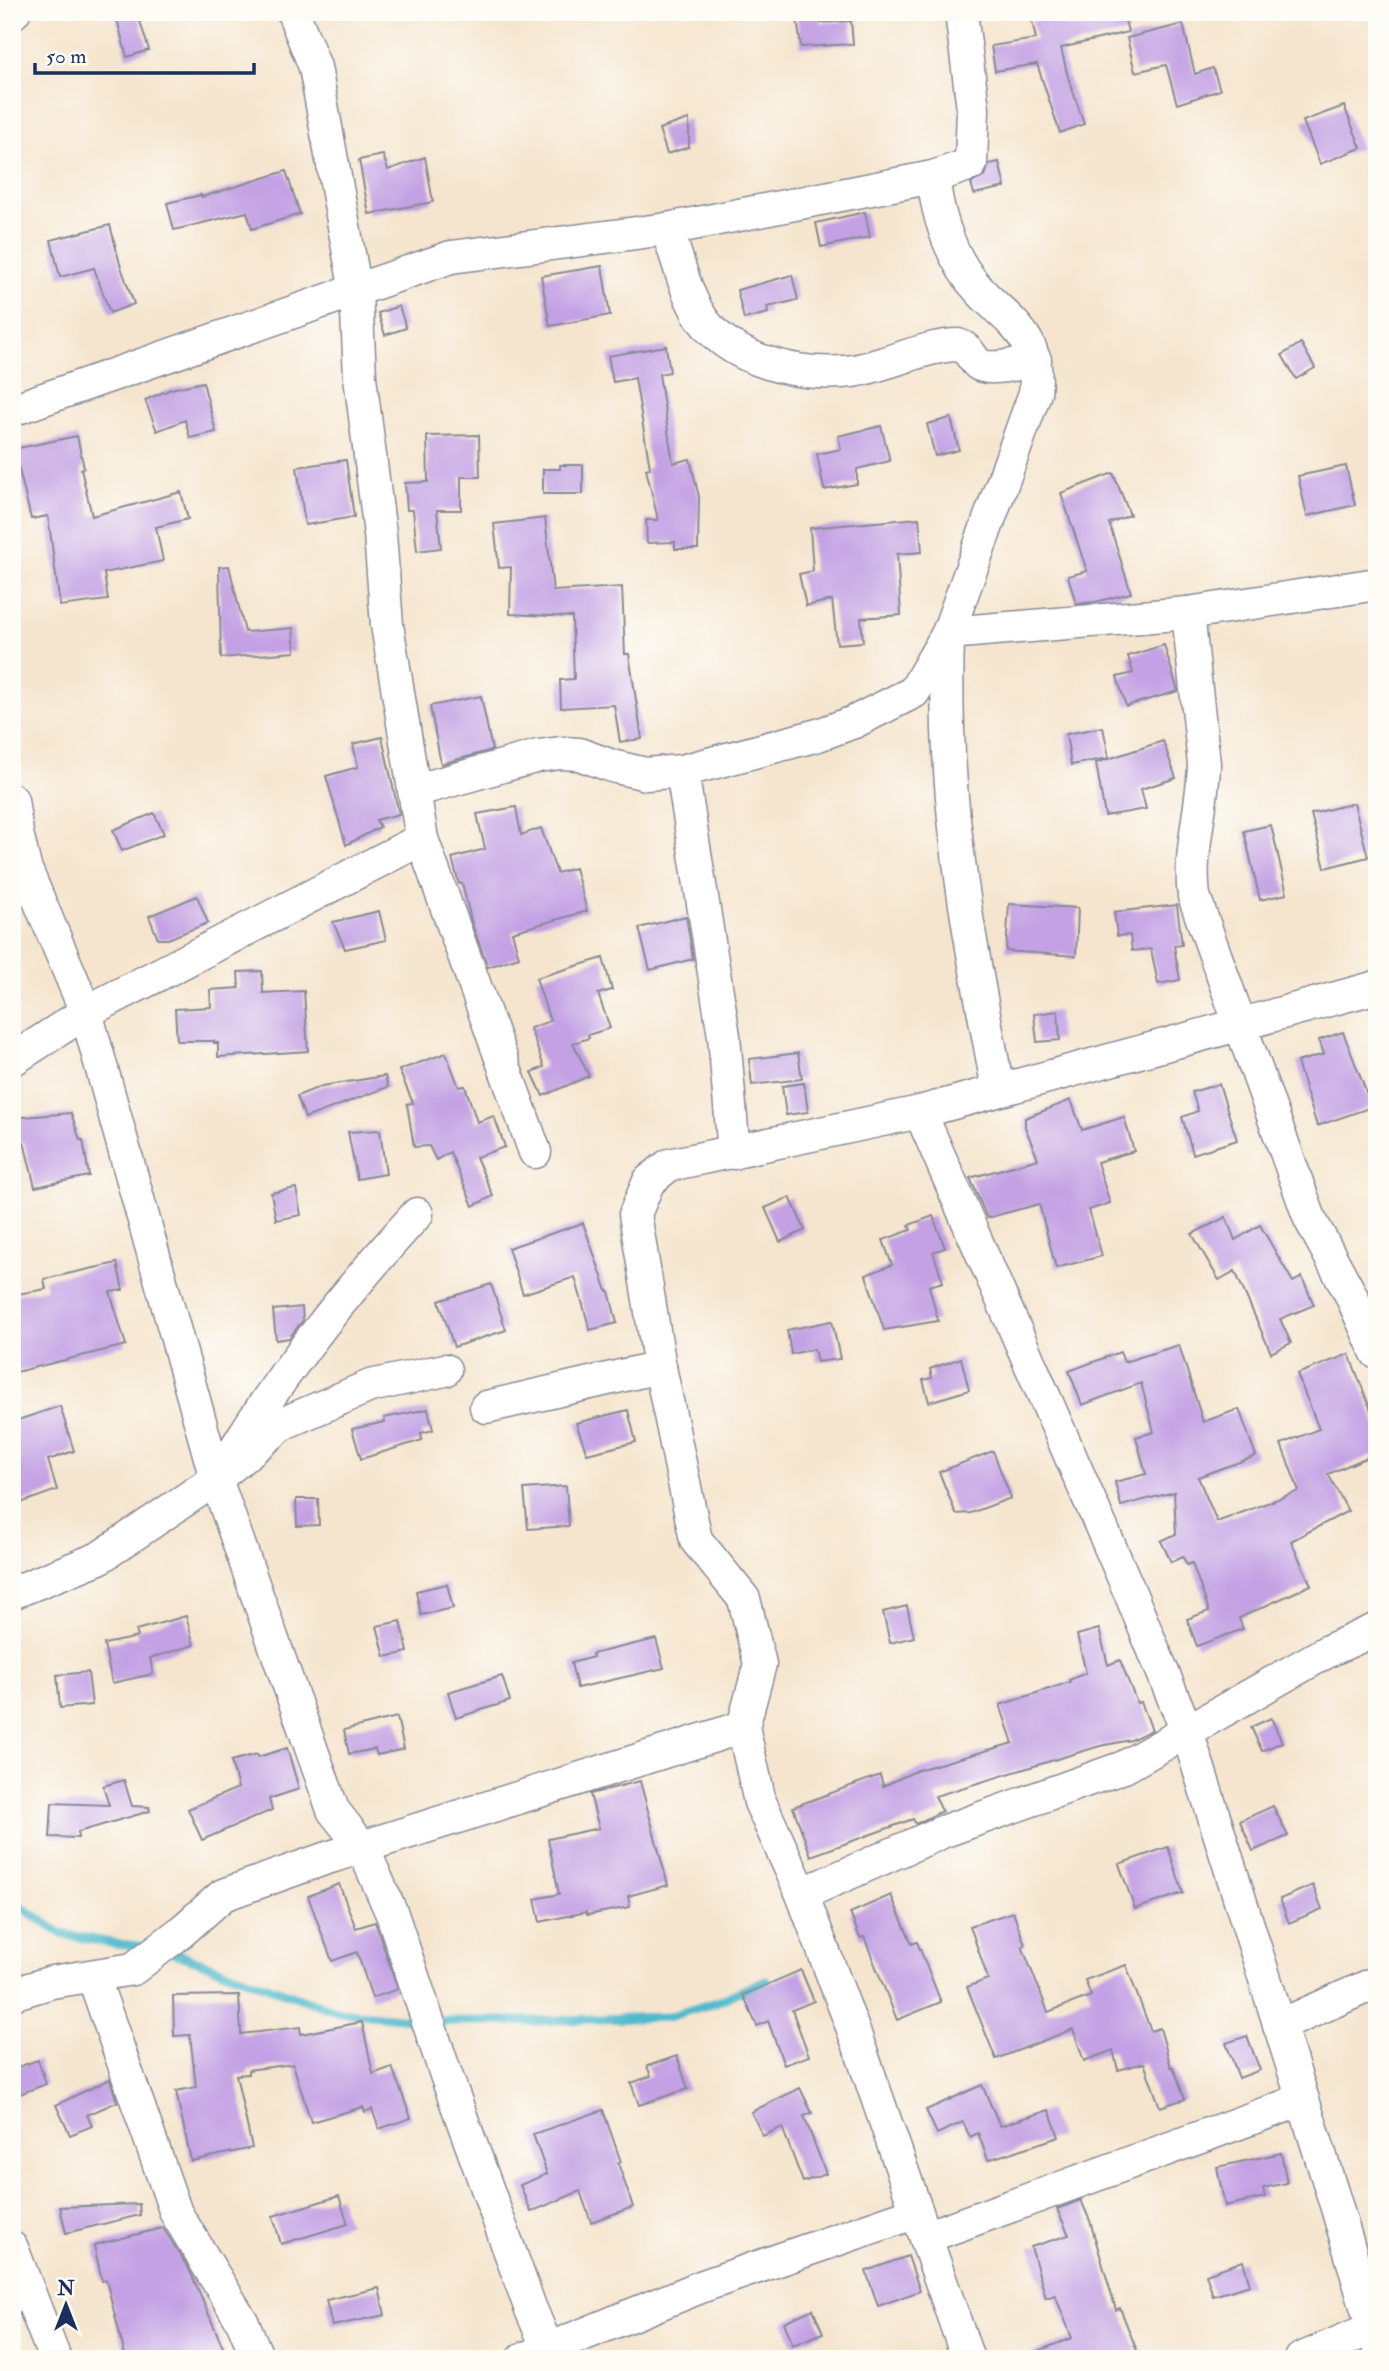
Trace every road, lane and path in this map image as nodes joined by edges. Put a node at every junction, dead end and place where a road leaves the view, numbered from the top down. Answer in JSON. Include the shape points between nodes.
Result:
{"nodes":[{"id":1,"x":293,"y":12,"type":"edge"},
{"id":2,"x":961,"y":12,"type":"edge"},
{"id":3,"x":933,"y":177,"type":"junction"},
{"id":4,"x":667,"y":229,"type":"junction"},
{"id":5,"x":356,"y":292,"type":"junction"},
{"id":6,"x":1035,"y":360,"type":"junction"},
{"id":7,"x":12,"y":410,"type":"edge"},
{"id":8,"x":1377,"y":584,"type":"edge"},
{"id":9,"x":1188,"y":613,"type":"junction"},
{"id":10,"x":948,"y":633,"type":"junction"},
{"id":11,"x":682,"y":771,"type":"junction"},
{"id":12,"x":414,"y":791,"type":"junction"},
{"id":13,"x":12,"y":800,"type":"edge"},
{"id":14,"x":422,"y":839,"type":"junction"},
{"id":15,"x":1377,"y":987,"type":"edge"},
{"id":16,"x":86,"y":1012,"type":"junction"},
{"id":17,"x":1240,"y":1023,"type":"junction"},
{"id":18,"x":12,"y":1059,"type":"edge"},
{"id":19,"x":998,"y":1090,"type":"junction"},
{"id":20,"x":920,"y":1112,"type":"junction"},
{"id":21,"x":535,"y":1152,"type":"dead end"},
{"id":22,"x":734,"y":1153,"type":"junction"},
{"id":23,"x":416,"y":1214,"type":"dead end"},
{"id":24,"x":1377,"y":1353,"type":"edge"},
{"id":25,"x":660,"y":1367,"type":"junction"},
{"id":26,"x":445,"y":1370,"type":"dead end"},
{"id":27,"x":486,"y":1407,"type":"dead end"},
{"id":28,"x":216,"y":1479,"type":"junction"},
{"id":29,"x":12,"y":1593,"type":"edge"},
{"id":30,"x":1377,"y":1629,"type":"edge"},
{"id":31,"x":743,"y":1727,"type":"junction"},
{"id":32,"x":1187,"y":1731,"type":"junction"},
{"id":33,"x":363,"y":1848,"type":"junction"},
{"id":34,"x":802,"y":1894,"type":"junction"},
{"id":35,"x":93,"y":1976,"type":"junction"},
{"id":36,"x":1377,"y":1982,"type":"edge"},
{"id":37,"x":12,"y":1994,"type":"edge"},
{"id":38,"x":1279,"y":2026,"type":"junction"},
{"id":39,"x":1302,"y":2099,"type":"junction"},
{"id":40,"x":921,"y":2225,"type":"junction"},
{"id":41,"x":12,"y":2248,"type":"edge"},
{"id":42,"x":19,"y":2282,"type":"edge"},
{"id":43,"x":1375,"y":2332,"type":"edge"},
{"id":44,"x":541,"y":2355,"type":"edge"},
{"id":45,"x":55,"y":2359,"type":"edge"},
{"id":46,"x":258,"y":2359,"type":"edge"},
{"id":47,"x":968,"y":2359,"type":"edge"},
{"id":48,"x":1301,"y":2359,"type":"edge"}],
"edges":[{"from":1,"to":5,"type":"street","via":[[315,67]]},
{"from":2,"to":3,"type":"street","via":[[973,109],[971,164]]},
{"from":3,"to":4,"type":"street"},
{"from":3,"to":6,"type":"street","via":[[942,225],[963,270],[997,310],[1018,326]]},
{"from":4,"to":5,"type":"street","via":[[451,257]]},
{"from":4,"to":6,"type":"street","via":[[700,315],[724,342],[751,357],[798,369],[853,370],[958,345],[982,366]]},
{"from":5,"to":7,"type":"street"},
{"from":5,"to":12,"type":"street","via":[[359,377],[387,625]]},
{"from":6,"to":10,"type":"street","via":[[1035,393]]},
{"from":8,"to":9,"type":"street"},
{"from":9,"to":10,"type":"street"},
{"from":9,"to":17,"type":"street","via":[[1204,764],[1191,875],[1194,896]]},
{"from":10,"to":11,"type":"street","via":[[914,692],[890,706],[818,735]]},
{"from":10,"to":19,"type":"street","via":[[946,699],[956,837]]},
{"from":11,"to":12,"type":"street","via":[[646,774],[561,752]]},
{"from":11,"to":22,"type":"street","via":[[724,1036]]},
{"from":12,"to":14,"type":"street"},
{"from":13,"to":16,"type":"street","via":[[25,867]]},
{"from":14,"to":16,"type":"street"},
{"from":14,"to":21,"type":"street"},
{"from":15,"to":17,"type":"street"},
{"from":16,"to":18,"type":"street"},
{"from":16,"to":28,"type":"street"},
{"from":17,"to":19,"type":"street"},
{"from":17,"to":24,"type":"street","via":[[1311,1219]]},
{"from":19,"to":20,"type":"street"},
{"from":20,"to":22,"type":"street"},
{"from":20,"to":32,"type":"street"},
{"from":22,"to":25,"type":"street","via":[[669,1166],[649,1181],[640,1198],[635,1214]]},
{"from":23,"to":28,"type":"street","via":[[307,1343]]},
{"from":25,"to":27,"type":"street"},
{"from":25,"to":31,"type":"street","via":[[696,1540],[744,1599],[761,1664]]},
{"from":26,"to":28,"type":"street","via":[[370,1385],[284,1423]]},
{"from":28,"to":29,"type":"street","via":[[99,1558]]},
{"from":28,"to":33,"type":"street","via":[[333,1810]]},
{"from":30,"to":32,"type":"street","via":[[1328,1651]]},
{"from":31,"to":33,"type":"street"},
{"from":31,"to":34,"type":"street","via":[[761,1802]]},
{"from":32,"to":34,"type":"street","via":[[1124,1768],[942,1832]]},
{"from":32,"to":38,"type":"street"},
{"from":33,"to":35,"type":"street","via":[[223,1895],[133,1969]]},
{"from":33,"to":44,"type":"street","via":[[392,1914],[530,2307]]},
{"from":34,"to":40,"type":"street"},
{"from":35,"to":37,"type":"street"},
{"from":35,"to":46,"type":"street","via":[[176,2213],[243,2323]]},
{"from":36,"to":38,"type":"street"},
{"from":38,"to":39,"type":"street"},
{"from":39,"to":40,"type":"street"},
{"from":39,"to":43,"type":"street"},
{"from":40,"to":44,"type":"street","via":[[703,2286]]},
{"from":40,"to":47,"type":"street"},
{"from":41,"to":42,"type":"street"},
{"from":42,"to":45,"type":"street"},
{"from":43,"to":48,"type":"street"}]}
